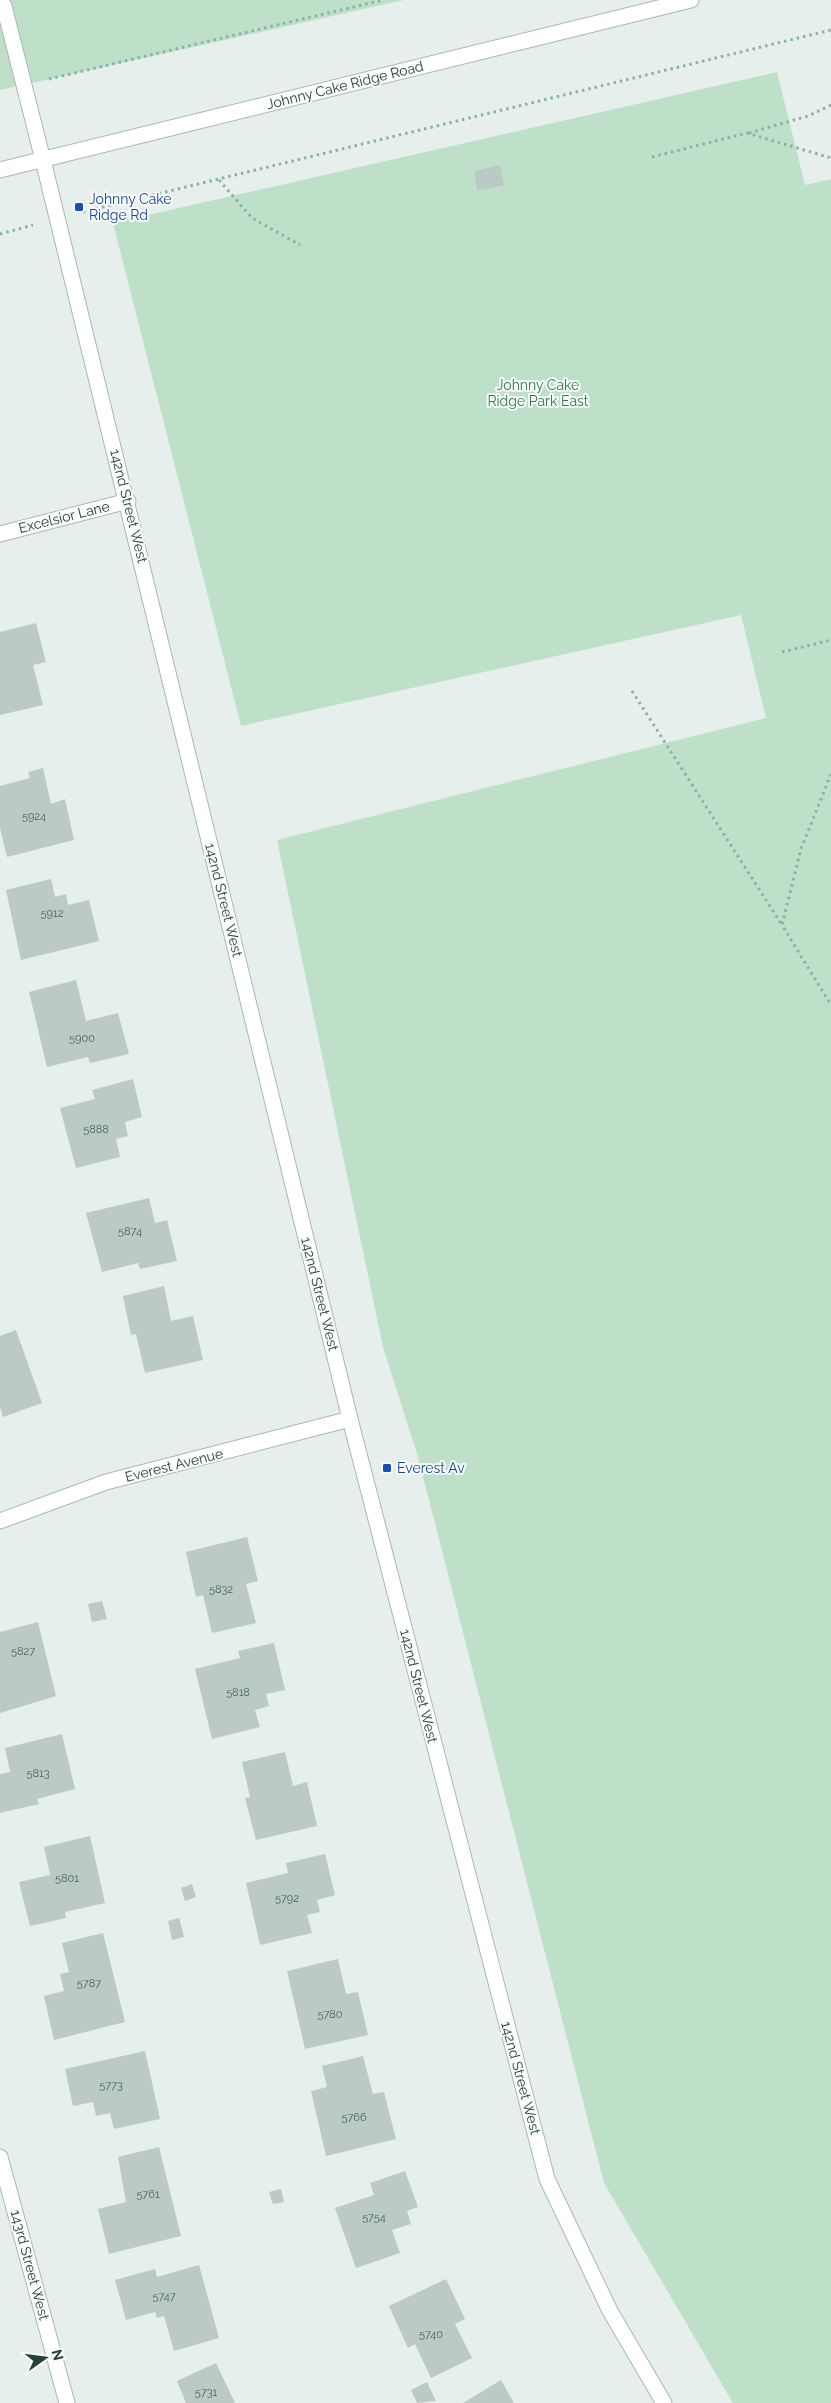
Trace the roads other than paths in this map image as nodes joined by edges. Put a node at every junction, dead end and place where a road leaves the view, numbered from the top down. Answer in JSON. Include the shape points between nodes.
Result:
{"nodes":[{"id":1,"x":691,"y":0,"type":"edge"},
{"id":2,"x":4,"y":6,"type":"dead end"},
{"id":3,"x":44,"y":160,"type":"junction"},
{"id":4,"x":0,"y":170,"type":"edge"},
{"id":5,"x":128,"y":501,"type":"junction"},
{"id":6,"x":0,"y":534,"type":"edge"},
{"id":7,"x":350,"y":1419,"type":"junction"},
{"id":8,"x":0,"y":1522,"type":"edge"},
{"id":9,"x":0,"y":2156,"type":"edge"},
{"id":10,"x":67,"y":2403,"type":"edge"},
{"id":11,"x":664,"y":2403,"type":"edge"}],
"edges":[{"from":1,"to":3,"type":"street","name":"Johnny Cake Ridge Road"},
{"from":2,"to":3,"type":"street","name":"142nd Street West"},
{"from":3,"to":4,"type":"street","name":"Johnny Cake Ridge Road"},
{"from":3,"to":5,"type":"street","name":"142nd Street West"},
{"from":5,"to":6,"type":"street","name":"Excelsior Lane"},
{"from":5,"to":7,"type":"street","name":"142nd Street West"},
{"from":7,"to":8,"type":"street","name":"Everest Avenue","via":[[106,1482]]},
{"from":7,"to":11,"type":"street","name":"142nd Street West","via":[[547,2179],[610,2311]]},
{"from":9,"to":10,"type":"street","name":"143rd Street West"}]}
